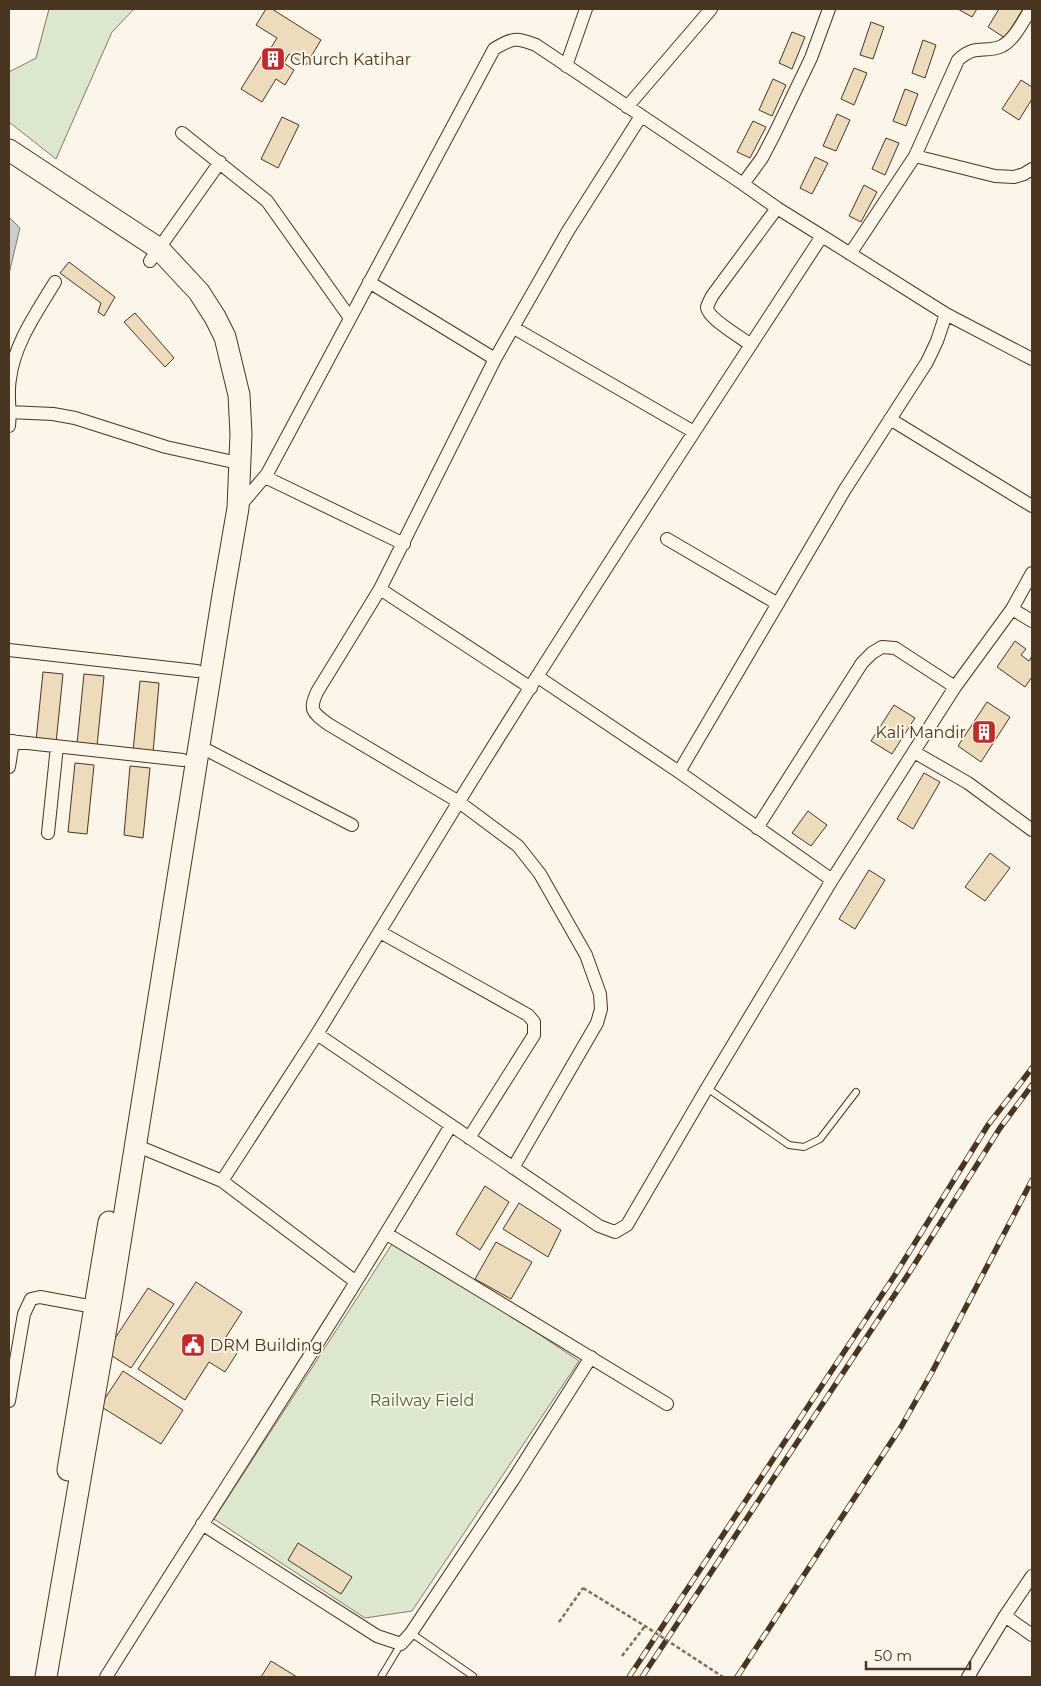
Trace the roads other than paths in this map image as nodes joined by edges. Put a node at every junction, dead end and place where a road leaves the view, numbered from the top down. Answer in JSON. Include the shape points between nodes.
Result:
{"nodes":[{"id":1,"x":586,"y":9,"type":"edge"},
{"id":2,"x":711,"y":9,"type":"edge"},
{"id":3,"x":829,"y":9,"type":"edge"},
{"id":4,"x":1031,"y":9,"type":"edge"},
{"id":5,"x":570,"y":54,"type":"junction"},
{"id":6,"x":630,"y":104,"type":"junction"},
{"id":7,"x":641,"y":116,"type":"junction"},
{"id":8,"x":182,"y":132,"type":"dead end"},
{"id":9,"x":10,"y":154,"type":"edge"},
{"id":10,"x":915,"y":156,"type":"junction"},
{"id":11,"x":220,"y":162,"type":"junction"},
{"id":12,"x":1032,"y":169,"type":"edge"},
{"id":13,"x":743,"y":184,"type":"junction"},
{"id":14,"x":777,"y":208,"type":"junction"},
{"id":15,"x":822,"y":236,"type":"junction"},
{"id":16,"x":154,"y":254,"type":"junction"},
{"id":17,"x":850,"y":254,"type":"junction"},
{"id":18,"x":55,"y":282,"type":"dead end"},
{"id":19,"x":369,"y":282,"type":"junction"},
{"id":20,"x":946,"y":314,"type":"junction"},
{"id":21,"x":350,"y":318,"type":"junction"},
{"id":22,"x":514,"y":328,"type":"junction"},
{"id":23,"x":751,"y":345,"type":"junction"},
{"id":24,"x":496,"y":359,"type":"junction"},
{"id":25,"x":1032,"y":359,"type":"edge"},
{"id":26,"x":10,"y":412,"type":"edge"},
{"id":27,"x":890,"y":419,"type":"junction"},
{"id":28,"x":9,"y":426,"type":"edge"},
{"id":29,"x":694,"y":432,"type":"junction"},
{"id":30,"x":229,"y":461,"type":"junction"},
{"id":31,"x":265,"y":478,"type":"junction"},
{"id":32,"x":1032,"y":506,"type":"edge"},
{"id":33,"x":238,"y":508,"type":"junction"},
{"id":34,"x":667,"y":539,"type":"dead end"},
{"id":35,"x":404,"y":544,"type":"junction"},
{"id":36,"x":1032,"y":573,"type":"edge"},
{"id":37,"x":380,"y":590,"type":"junction"},
{"id":38,"x":778,"y":604,"type":"junction"},
{"id":39,"x":1012,"y":609,"type":"junction"},
{"id":40,"x":1032,"y":620,"type":"edge"},
{"id":41,"x":9,"y":650,"type":"edge"},
{"id":42,"x":197,"y":671,"type":"junction"},
{"id":43,"x":538,"y":677,"type":"junction"},
{"id":44,"x":956,"y":687,"type":"junction"},
{"id":45,"x":531,"y":688,"type":"junction"},
{"id":46,"x":11,"y":741,"type":"edge"},
{"id":47,"x":57,"y":746,"type":"junction"},
{"id":48,"x":199,"y":746,"type":"junction"},
{"id":49,"x":914,"y":752,"type":"junction"},
{"id":50,"x":183,"y":760,"type":"junction"},
{"id":51,"x":9,"y":768,"type":"edge"},
{"id":52,"x":679,"y":772,"type":"junction"},
{"id":53,"x":459,"y":802,"type":"junction"},
{"id":54,"x":352,"y":825,"type":"dead end"},
{"id":55,"x":757,"y":828,"type":"junction"},
{"id":56,"x":1032,"y":830,"type":"edge"},
{"id":57,"x":48,"y":833,"type":"dead end"},
{"id":58,"x":832,"y":880,"type":"junction"},
{"id":59,"x":380,"y":932,"type":"junction"},
{"id":60,"x":317,"y":1034,"type":"junction"},
{"id":61,"x":707,"y":1088,"type":"junction"},
{"id":62,"x":856,"y":1092,"type":"dead end"},
{"id":63,"x":451,"y":1125,"type":"junction"},
{"id":64,"x":469,"y":1138,"type":"junction"},
{"id":65,"x":135,"y":1145,"type":"junction"},
{"id":66,"x":513,"y":1168,"type":"junction"},
{"id":67,"x":222,"y":1181,"type":"junction"},
{"id":68,"x":387,"y":1234,"type":"junction"},
{"id":69,"x":356,"y":1282,"type":"junction"},
{"id":70,"x":94,"y":1307,"type":"junction"},
{"id":71,"x":12,"y":1355,"type":"edge"},
{"id":72,"x":591,"y":1357,"type":"junction"},
{"id":73,"x":9,"y":1401,"type":"edge"},
{"id":74,"x":667,"y":1404,"type":"dead end"},
{"id":75,"x":202,"y":1524,"type":"junction"},
{"id":76,"x":1032,"y":1576,"type":"edge"},
{"id":77,"x":1005,"y":1616,"type":"junction"},
{"id":78,"x":411,"y":1633,"type":"junction"},
{"id":79,"x":1032,"y":1635,"type":"edge"},
{"id":80,"x":401,"y":1644,"type":"junction"},
{"id":81,"x":473,"y":1676,"type":"dead end"},
{"id":82,"x":31,"y":1677,"type":"edge"},
{"id":83,"x":46,"y":1677,"type":"edge"},
{"id":84,"x":106,"y":1677,"type":"edge"},
{"id":85,"x":381,"y":1677,"type":"edge"},
{"id":86,"x":968,"y":1677,"type":"edge"}],
"edges":[{"from":1,"to":5,"type":"street"},
{"from":2,"to":6,"type":"street"},
{"from":3,"to":13,"type":"street","via":[[811,58],[774,135]]},
{"from":4,"to":10,"type":"street","via":[[1013,36],[1001,46],[972,50],[958,60]]},
{"from":5,"to":6,"type":"street"},
{"from":5,"to":19,"type":"street","via":[[524,40],[510,40],[494,49]]},
{"from":6,"to":7,"type":"street"},
{"from":7,"to":13,"type":"street"},
{"from":7,"to":22,"type":"street","via":[[568,231]]},
{"from":8,"to":11,"type":"street"},
{"from":9,"to":16,"type":"highway","via":[[102,224]]},
{"from":10,"to":12,"type":"street","via":[[995,176],[1014,177]]},
{"from":10,"to":17,"type":"street"},
{"from":11,"to":16,"type":"street"},
{"from":11,"to":21,"type":"street","via":[[267,201]]},
{"from":13,"to":14,"type":"street"},
{"from":14,"to":15,"type":"street"},
{"from":14,"to":23,"type":"street","via":[[707,306],[708,314]]},
{"from":15,"to":17,"type":"street"},
{"from":15,"to":23,"type":"street"},
{"from":16,"to":30,"type":"highway","via":[[184,293],[212,342],[222,376]]},
{"from":16,"to":33,"type":"highway","via":[[198,292],[225,337],[239,395]]},
{"from":17,"to":20,"type":"street"},
{"from":18,"to":26,"type":"street","via":[[30,324],[16,356],[9,380]]},
{"from":19,"to":21,"type":"street"},
{"from":19,"to":24,"type":"street"},
{"from":20,"to":25,"type":"street"},
{"from":20,"to":27,"type":"street","via":[[927,362]]},
{"from":21,"to":31,"type":"street"},
{"from":22,"to":24,"type":"street"},
{"from":22,"to":29,"type":"street"},
{"from":23,"to":29,"type":"street"},
{"from":24,"to":35,"type":"street"},
{"from":26,"to":28,"type":"street"},
{"from":26,"to":30,"type":"street","via":[[76,418],[166,447]]},
{"from":27,"to":32,"type":"street"},
{"from":27,"to":38,"type":"street"},
{"from":29,"to":43,"type":"street"},
{"from":30,"to":42,"type":"highway","via":[[227,499]]},
{"from":31,"to":33,"type":"street"},
{"from":31,"to":35,"type":"street"},
{"from":33,"to":48,"type":"highway"},
{"from":34,"to":38,"type":"street"},
{"from":35,"to":37,"type":"street"},
{"from":36,"to":39,"type":"street"},
{"from":37,"to":45,"type":"street"},
{"from":37,"to":53,"type":"street","via":[[317,692],[312,708],[328,724]]},
{"from":38,"to":52,"type":"street"},
{"from":39,"to":40,"type":"street"},
{"from":39,"to":44,"type":"street"},
{"from":41,"to":42,"type":"street"},
{"from":42,"to":50,"type":"highway"},
{"from":43,"to":45,"type":"street"},
{"from":43,"to":52,"type":"street"},
{"from":44,"to":49,"type":"street"},
{"from":44,"to":55,"type":"street","via":[[895,648],[882,647],[872,653],[862,663]]},
{"from":45,"to":53,"type":"street"},
{"from":46,"to":47,"type":"street"},
{"from":46,"to":51,"type":"street"},
{"from":47,"to":50,"type":"street"},
{"from":47,"to":57,"type":"street"},
{"from":48,"to":54,"type":"street"},
{"from":48,"to":65,"type":"highway"},
{"from":49,"to":56,"type":"street","via":[[968,783]]},
{"from":49,"to":58,"type":"street"},
{"from":50,"to":70,"type":"highway"},
{"from":52,"to":55,"type":"street"},
{"from":53,"to":59,"type":"street"},
{"from":53,"to":66,"type":"street","via":[[518,846],[531,861],[586,955],[600,994],[601,1009],[597,1023]]},
{"from":55,"to":58,"type":"street"},
{"from":58,"to":61,"type":"street"},
{"from":59,"to":60,"type":"street"},
{"from":59,"to":64,"type":"street","via":[[528,1015],[534,1022],[534,1036]]},
{"from":60,"to":63,"type":"street"},
{"from":60,"to":67,"type":"street"},
{"from":61,"to":62,"type":"lane","via":[[790,1145],[804,1147],[820,1139]]},
{"from":61,"to":66,"type":"street","via":[[627,1225],[615,1232],[599,1226]]},
{"from":63,"to":64,"type":"street"},
{"from":63,"to":68,"type":"street"},
{"from":64,"to":66,"type":"street"},
{"from":65,"to":67,"type":"street"},
{"from":65,"to":83,"type":"highway"},
{"from":67,"to":69,"type":"street"},
{"from":68,"to":69,"type":"street"},
{"from":68,"to":72,"type":"street"},
{"from":69,"to":75,"type":"street"},
{"from":70,"to":71,"type":"street","via":[[31,1299]]},
{"from":70,"to":82,"type":"highway"},
{"from":71,"to":73,"type":"street"},
{"from":72,"to":74,"type":"street"},
{"from":72,"to":78,"type":"street"},
{"from":75,"to":80,"type":"street","via":[[377,1636]]},
{"from":75,"to":84,"type":"street"},
{"from":76,"to":77,"type":"street"},
{"from":77,"to":79,"type":"street"},
{"from":77,"to":86,"type":"street"},
{"from":78,"to":80,"type":"street"},
{"from":78,"to":81,"type":"lane"},
{"from":80,"to":85,"type":"lane"}]}
